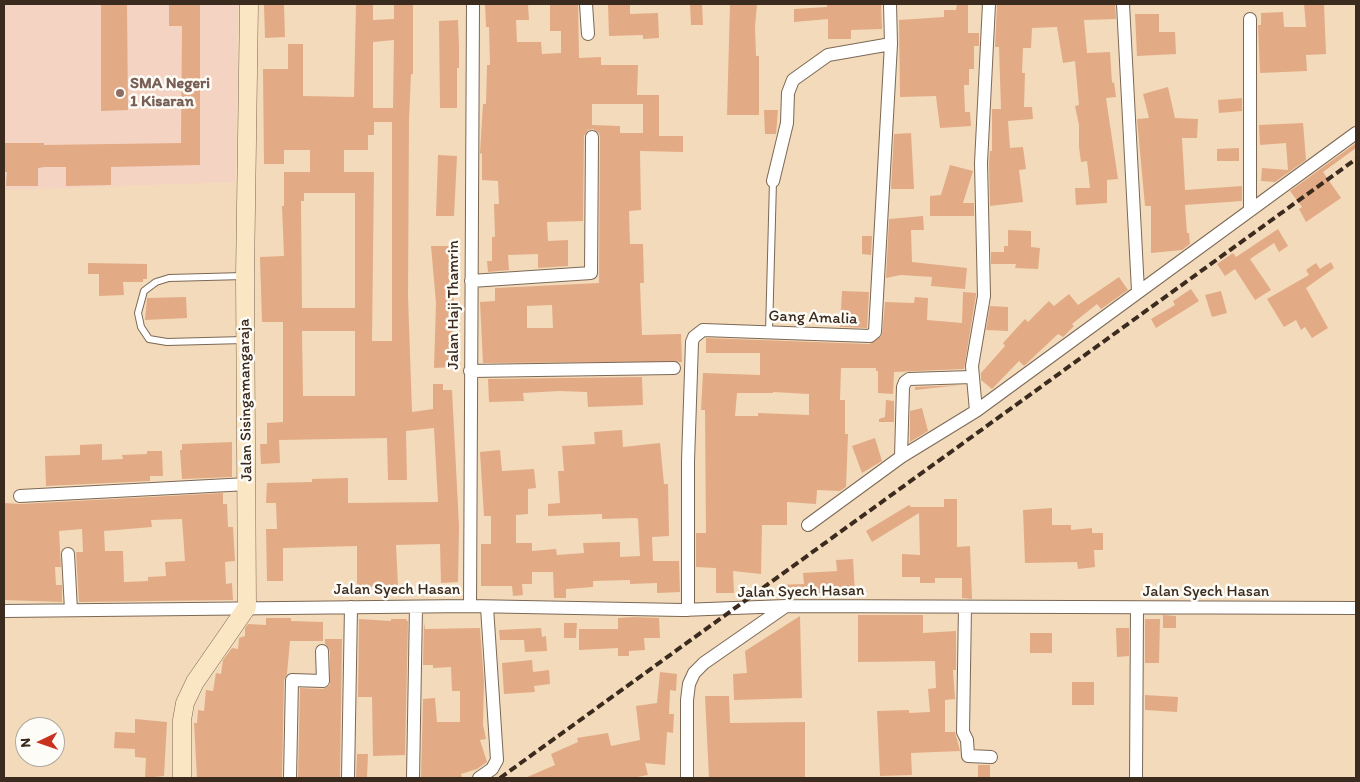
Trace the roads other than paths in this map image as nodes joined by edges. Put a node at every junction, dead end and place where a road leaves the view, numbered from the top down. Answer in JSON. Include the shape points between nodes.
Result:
{"nodes":[{"id":1,"x":249,"y":4,"type":"edge"},
{"id":2,"x":473,"y":4,"type":"edge"},
{"id":3,"x":586,"y":4,"type":"edge"},
{"id":4,"x":890,"y":4,"type":"edge"},
{"id":5,"x":989,"y":4,"type":"edge"},
{"id":6,"x":1123,"y":4,"type":"edge"},
{"id":7,"x":1250,"y":19,"type":"dead end"},
{"id":8,"x":588,"y":34,"type":"dead end"},
{"id":9,"x":891,"y":44,"type":"junction"},
{"id":10,"x":1356,"y":133,"type":"edge"},
{"id":11,"x":592,"y":137,"type":"dead end"},
{"id":12,"x":773,"y":181,"type":"joint"},
{"id":13,"x":1250,"y":210,"type":"junction"},
{"id":14,"x":245,"y":276,"type":"junction"},
{"id":15,"x":470,"y":281,"type":"junction"},
{"id":16,"x":1138,"y":291,"type":"junction"},
{"id":17,"x":769,"y":332,"type":"junction"},
{"id":18,"x":246,"y":340,"type":"junction"},
{"id":19,"x":674,"y":368,"type":"dead end"},
{"id":20,"x":470,"y":371,"type":"junction"},
{"id":21,"x":972,"y":376,"type":"junction"},
{"id":22,"x":976,"y":411,"type":"junction"},
{"id":23,"x":901,"y":458,"type":"junction"},
{"id":24,"x":248,"y":484,"type":"junction"},
{"id":25,"x":20,"y":496,"type":"dead end"},
{"id":26,"x":808,"y":525,"type":"dead end"},
{"id":27,"x":68,"y":554,"type":"dead end"},
{"id":28,"x":470,"y":606,"type":"junction"},
{"id":29,"x":786,"y":606,"type":"junction"},
{"id":30,"x":247,"y":607,"type":"junction"},
{"id":31,"x":351,"y":607,"type":"junction"},
{"id":32,"x":416,"y":607,"type":"junction"},
{"id":33,"x":487,"y":607,"type":"junction"},
{"id":34,"x":964,"y":607,"type":"junction"},
{"id":35,"x":1137,"y":608,"type":"junction"},
{"id":36,"x":1356,"y":608,"type":"edge"},
{"id":37,"x":71,"y":610,"type":"junction"},
{"id":38,"x":688,"y":610,"type":"junction"},
{"id":39,"x":4,"y":611,"type":"edge"},
{"id":40,"x":322,"y":651,"type":"dead end"},
{"id":41,"x":991,"y":757,"type":"dead end"},
{"id":42,"x":182,"y":778,"type":"edge"},
{"id":43,"x":290,"y":778,"type":"edge"},
{"id":44,"x":348,"y":778,"type":"edge"},
{"id":45,"x":413,"y":778,"type":"edge"},
{"id":46,"x":479,"y":778,"type":"edge"},
{"id":47,"x":687,"y":778,"type":"edge"},
{"id":48,"x":1136,"y":778,"type":"edge"}],
"edges":[{"from":1,"to":14,"type":"street","name":"Jalan Sisingamangaraja"},
{"from":2,"to":15,"type":"street","name":"Jalan Haji Thamrin"},
{"from":3,"to":8,"type":"street"},
{"from":4,"to":9,"type":"street","name":"Gang Amalia"},
{"from":5,"to":21,"type":"street","via":[[981,163],[984,296]]},
{"from":6,"to":16,"type":"street"},
{"from":7,"to":13,"type":"street"},
{"from":9,"to":12,"type":"street","via":[[828,55],[793,80],[788,92],[787,123]]},
{"from":9,"to":17,"type":"street","name":"Gang Amalia","via":[[875,332],[870,336]]},
{"from":10,"to":13,"type":"street"},
{"from":11,"to":15,"type":"street","via":[[591,273]]},
{"from":12,"to":17,"type":"lane"},
{"from":13,"to":16,"type":"street"},
{"from":14,"to":18,"type":"street","name":"Jalan Sisingamangaraja"},
{"from":14,"to":18,"type":"lane","via":[[169,278],[156,282],[144,291],[138,312],[149,339],[167,342]]},
{"from":15,"to":20,"type":"street","name":"Jalan Haji Thamrin"},
{"from":16,"to":22,"type":"street"},
{"from":17,"to":38,"type":"street","name":"Gang Amalia","via":[[703,330],[692,342]]},
{"from":18,"to":24,"type":"street","name":"Jalan Sisingamangaraja"},
{"from":19,"to":20,"type":"street"},
{"from":20,"to":28,"type":"street","name":"Jalan Haji Thamrin"},
{"from":21,"to":22,"type":"street"},
{"from":21,"to":23,"type":"street","via":[[909,379],[905,382]]},
{"from":22,"to":23,"type":"street"},
{"from":23,"to":26,"type":"street"},
{"from":24,"to":25,"type":"street"},
{"from":24,"to":30,"type":"street","name":"Jalan Sisingamangaraja"},
{"from":27,"to":37,"type":"street"},
{"from":28,"to":32,"type":"street","name":"Jalan Syech Hasan"},
{"from":28,"to":33,"type":"street","name":"Jalan Syech Hasan"},
{"from":29,"to":34,"type":"street","name":"Jalan Syech Hasan"},
{"from":29,"to":38,"type":"street","name":"Jalan Syech Hasan"},
{"from":29,"to":47,"type":"street","via":[[694,673],[686,700]]},
{"from":30,"to":31,"type":"street","name":"Jalan Syech Hasan"},
{"from":30,"to":37,"type":"street","name":"Jalan Syech Hasan"},
{"from":30,"to":42,"type":"street","via":[[195,682],[185,702]]},
{"from":31,"to":32,"type":"street","name":"Jalan Syech Hasan"},
{"from":31,"to":44,"type":"street"},
{"from":32,"to":45,"type":"street"},
{"from":33,"to":38,"type":"street","name":"Jalan Syech Hasan"},
{"from":33,"to":46,"type":"street","via":[[497,760],[495,767]]},
{"from":34,"to":35,"type":"street","name":"Jalan Syech Hasan"},
{"from":34,"to":41,"type":"street","via":[[963,732],[968,756]]},
{"from":35,"to":36,"type":"street","name":"Jalan Syech Hasan"},
{"from":35,"to":48,"type":"street"},
{"from":37,"to":39,"type":"street","name":"Jalan Syech Hasan"},
{"from":40,"to":43,"type":"street","via":[[323,681],[292,680]]}]}
